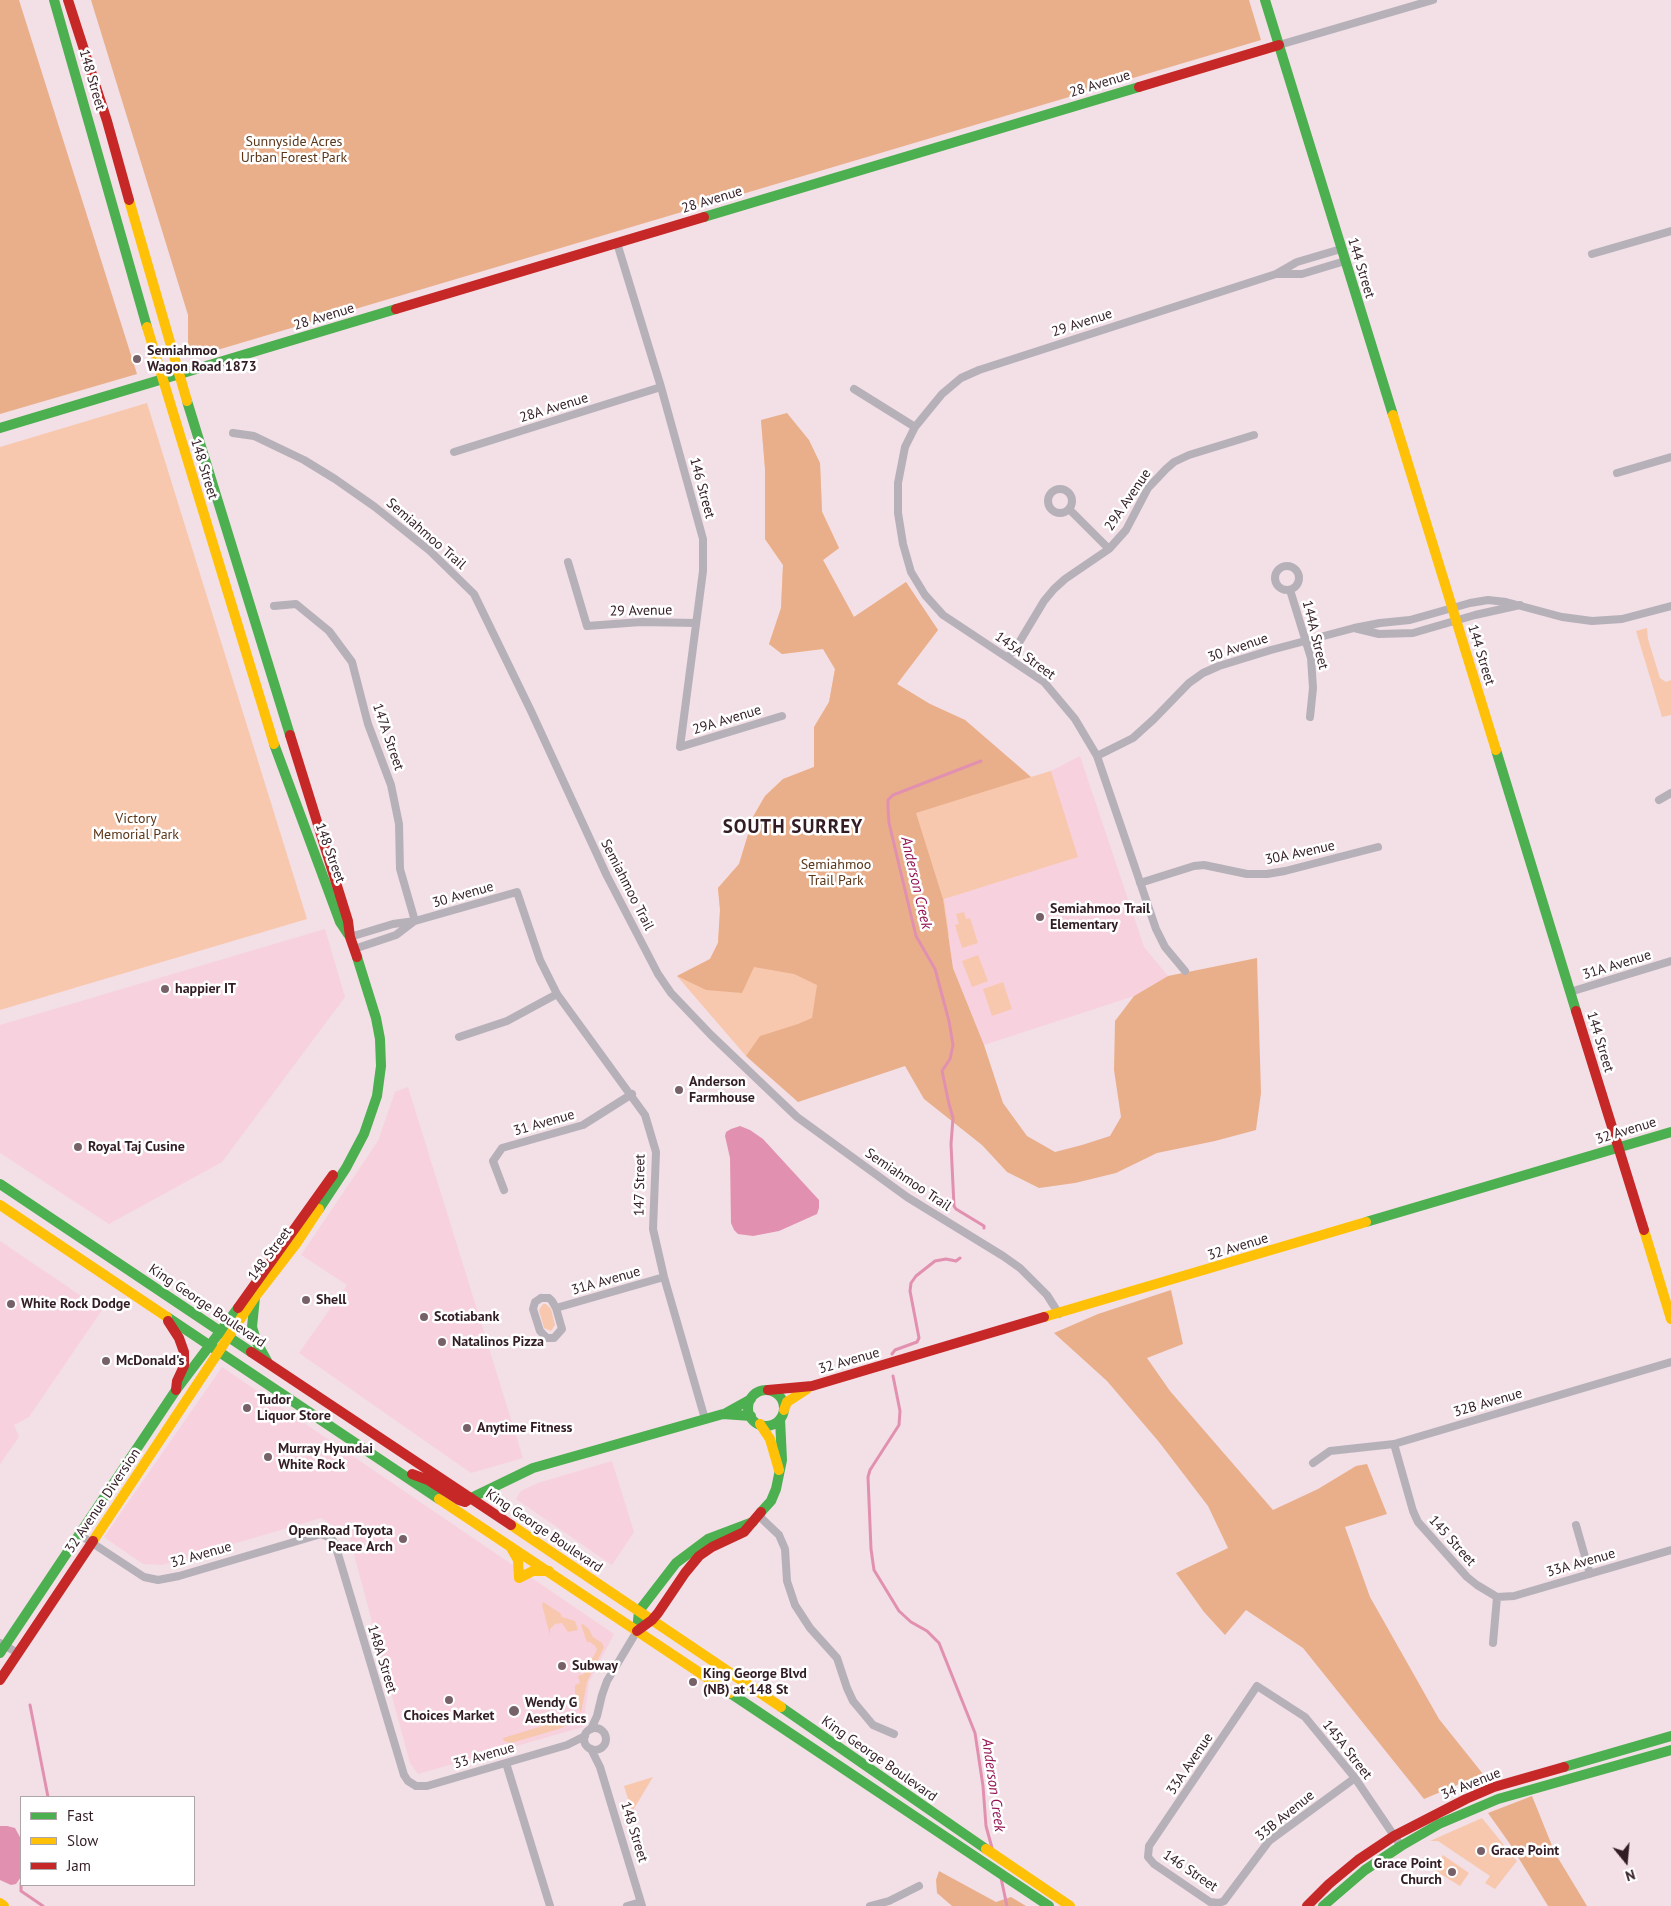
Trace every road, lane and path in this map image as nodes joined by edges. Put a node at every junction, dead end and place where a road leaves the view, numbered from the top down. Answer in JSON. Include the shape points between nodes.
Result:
{"nodes":[{"id":1,"x":54,"y":0,"type":"edge"},
{"id":2,"x":68,"y":0,"type":"edge"},
{"id":3,"x":1265,"y":0,"type":"edge"},
{"id":4,"x":1433,"y":0,"type":"edge"},
{"id":5,"x":1279,"y":45,"type":"junction"},
{"id":6,"x":1671,"y":231,"type":"edge"},
{"id":7,"x":617,"y":243,"type":"junction"},
{"id":8,"x":1341,"y":249,"type":"junction"},
{"id":9,"x":1592,"y":254,"type":"dead end"},
{"id":10,"x":1345,"y":261,"type":"junction"},
{"id":11,"x":1276,"y":274,"type":"junction"},
{"id":12,"x":179,"y":375,"type":"junction"},
{"id":13,"x":162,"y":380,"type":"junction"},
{"id":14,"x":661,"y":387,"type":"junction"},
{"id":15,"x":854,"y":389,"type":"dead end"},
{"id":16,"x":915,"y":427,"type":"junction"},
{"id":17,"x":0,"y":428,"type":"edge"},
{"id":18,"x":233,"y":433,"type":"dead end"},
{"id":19,"x":1254,"y":435,"type":"dead end"},
{"id":20,"x":454,"y":452,"type":"dead end"},
{"id":21,"x":1671,"y":457,"type":"edge"},
{"id":22,"x":1617,"y":473,"type":"dead end"},
{"id":23,"x":1069,"y":509,"type":"dead end"},
{"id":24,"x":1109,"y":549,"type":"junction"},
{"id":25,"x":568,"y":562,"type":"dead end"},
{"id":26,"x":1290,"y":590,"type":"dead end"},
{"id":27,"x":274,"y":606,"type":"dead end"},
{"id":28,"x":1520,"y":606,"type":"junction"},
{"id":29,"x":1671,"y":606,"type":"edge"},
{"id":30,"x":1452,"y":608,"type":"junction"},
{"id":31,"x":1403,"y":621,"type":"junction"},
{"id":32,"x":1456,"y":621,"type":"junction"},
{"id":33,"x":696,"y":623,"type":"junction"},
{"id":34,"x":1354,"y":628,"type":"junction"},
{"id":35,"x":1405,"y":634,"type":"junction"},
{"id":36,"x":1306,"y":640,"type":"junction"},
{"id":37,"x":1008,"y":657,"type":"junction"},
{"id":38,"x":782,"y":716,"type":"dead end"},
{"id":39,"x":1310,"y":717,"type":"dead end"},
{"id":40,"x":680,"y":747,"type":"joint"},
{"id":41,"x":1097,"y":756,"type":"junction"},
{"id":42,"x":1671,"y":793,"type":"edge"},
{"id":43,"x":1659,"y":800,"type":"dead end"},
{"id":44,"x":1378,"y":847,"type":"dead end"},
{"id":45,"x":1140,"y":883,"type":"junction"},
{"id":46,"x":518,"y":892,"type":"joint"},
{"id":47,"x":415,"y":921,"type":"junction"},
{"id":48,"x":350,"y":937,"type":"junction"},
{"id":49,"x":354,"y":948,"type":"junction"},
{"id":50,"x":1671,"y":961,"type":"edge"},
{"id":51,"x":1185,"y":971,"type":"dead end"},
{"id":52,"x":1570,"y":992,"type":"junction"},
{"id":53,"x":557,"y":994,"type":"junction"},
{"id":54,"x":459,"y":1037,"type":"dead end"},
{"id":55,"x":632,"y":1094,"type":"junction"},
{"id":56,"x":1671,"y":1132,"type":"edge"},
{"id":57,"x":364,"y":1134,"type":"junction"},
{"id":58,"x":1618,"y":1148,"type":"junction"},
{"id":59,"x":0,"y":1184,"type":"edge"},
{"id":60,"x":504,"y":1190,"type":"dead end"},
{"id":61,"x":0,"y":1204,"type":"edge"},
{"id":62,"x":664,"y":1277,"type":"junction"},
{"id":63,"x":255,"y":1297,"type":"junction"},
{"id":64,"x":556,"y":1308,"type":"junction"},
{"id":65,"x":1059,"y":1314,"type":"junction"},
{"id":66,"x":164,"y":1315,"type":"junction"},
{"id":67,"x":1671,"y":1319,"type":"edge"},
{"id":68,"x":224,"y":1334,"type":"junction"},
{"id":69,"x":214,"y":1349,"type":"junction"},
{"id":70,"x":1671,"y":1362,"type":"edge"},
{"id":71,"x":269,"y":1364,"type":"junction"},
{"id":72,"x":812,"y":1386,"type":"junction"},
{"id":73,"x":176,"y":1390,"type":"junction"},
{"id":74,"x":768,"y":1390,"type":"junction"},
{"id":75,"x":751,"y":1399,"type":"junction"},
{"id":76,"x":723,"y":1414,"type":"junction"},
{"id":77,"x":782,"y":1415,"type":"junction"},
{"id":78,"x":751,"y":1416,"type":"junction"},
{"id":79,"x":705,"y":1419,"type":"junction"},
{"id":80,"x":760,"y":1424,"type":"junction"},
{"id":81,"x":1394,"y":1444,"type":"junction"},
{"id":82,"x":1314,"y":1462,"type":"dead end"},
{"id":83,"x":394,"y":1468,"type":"junction"},
{"id":84,"x":780,"y":1474,"type":"junction"},
{"id":85,"x":471,"y":1498,"type":"junction"},
{"id":86,"x":757,"y":1518,"type":"junction"},
{"id":87,"x":1576,"y":1525,"type":"dead end"},
{"id":88,"x":80,"y":1535,"type":"junction"},
{"id":89,"x":92,"y":1542,"type":"junction"},
{"id":90,"x":336,"y":1544,"type":"joint"},
{"id":91,"x":510,"y":1545,"type":"junction"},
{"id":92,"x":1671,"y":1550,"type":"edge"},
{"id":93,"x":548,"y":1571,"type":"junction"},
{"id":94,"x":1590,"y":1574,"type":"junction"},
{"id":95,"x":1497,"y":1597,"type":"junction"},
{"id":96,"x":639,"y":1611,"type":"junction"},
{"id":97,"x":652,"y":1620,"type":"junction"},
{"id":98,"x":637,"y":1631,"type":"junction"},
{"id":99,"x":1493,"y":1643,"type":"dead end"},
{"id":100,"x":1,"y":1649,"type":"edge"},
{"id":101,"x":18,"y":1653,"type":"junction"},
{"id":102,"x":11,"y":1663,"type":"junction"},
{"id":103,"x":0,"y":1680,"type":"edge"},
{"id":104,"x":1257,"y":1686,"type":"joint"},
{"id":105,"x":597,"y":1716,"type":"junction"},
{"id":106,"x":591,"y":1729,"type":"junction"},
{"id":107,"x":600,"y":1729,"type":"junction"},
{"id":108,"x":894,"y":1734,"type":"dead end"},
{"id":109,"x":585,"y":1736,"type":"junction"},
{"id":110,"x":1671,"y":1736,"type":"edge"},
{"id":111,"x":568,"y":1745,"type":"junction"},
{"id":112,"x":590,"y":1748,"type":"junction"},
{"id":113,"x":601,"y":1749,"type":"junction"},
{"id":114,"x":1671,"y":1750,"type":"edge"},
{"id":115,"x":506,"y":1763,"type":"junction"},
{"id":116,"x":600,"y":1767,"type":"junction"},
{"id":117,"x":1355,"y":1778,"type":"junction"},
{"id":118,"x":408,"y":1780,"type":"joint"},
{"id":119,"x":1394,"y":1836,"type":"junction"},
{"id":120,"x":1401,"y":1846,"type":"junction"},
{"id":121,"x":1148,"y":1857,"type":"joint"},
{"id":122,"x":919,"y":1886,"type":"dead end"},
{"id":123,"x":0,"y":1903,"type":"edge"},
{"id":124,"x":1219,"y":1903,"type":"joint"},
{"id":125,"x":641,"y":1904,"type":"edge"},
{"id":126,"x":4,"y":1906,"type":"edge"},
{"id":127,"x":550,"y":1906,"type":"edge"},
{"id":128,"x":627,"y":1906,"type":"edge"},
{"id":129,"x":870,"y":1906,"type":"edge"},
{"id":130,"x":1049,"y":1906,"type":"edge"},
{"id":131,"x":1070,"y":1906,"type":"edge"},
{"id":132,"x":1307,"y":1906,"type":"edge"},
{"id":133,"x":1324,"y":1906,"type":"edge"}],
"edges":[{"from":1,"to":13,"type":"main road","name":"148 Street"},
{"from":2,"to":12,"type":"main road","name":"148 Street","via":[[107,121]]},
{"from":3,"to":5,"type":"main road","name":"144 Street"},
{"from":4,"to":5,"type":"street","name":"28 Avenue"},
{"from":5,"to":7,"type":"main road","name":"28 Avenue"},
{"from":5,"to":8,"type":"main road","name":"144 Street"},
{"from":6,"to":9,"type":"street"},
{"from":7,"to":12,"type":"main road","name":"28 Avenue"},
{"from":7,"to":14,"type":"street","name":"146 Street"},
{"from":8,"to":10,"type":"main road","name":"144 Street"},
{"from":8,"to":11,"type":"street","name":"29 Avenue","via":[[1297,262]]},
{"from":10,"to":11,"type":"street","name":"29 Avenue","via":[[1302,274]]},
{"from":10,"to":30,"type":"main road","name":"144 Street"},
{"from":11,"to":16,"type":"street","name":"29 Avenue","via":[[979,370],[961,378],[942,394]]},
{"from":12,"to":13,"type":"main road","name":"28 Avenue"},
{"from":12,"to":48,"type":"main road","name":"148 Street","via":[[348,921]]},
{"from":13,"to":17,"type":"main road","name":"28 Avenue"},
{"from":13,"to":48,"type":"main road","name":"148 Street","via":[[270,729],[340,922]]},
{"from":14,"to":20,"type":"street","name":"28A Avenue"},
{"from":14,"to":33,"type":"street","name":"146 Street","via":[[703,539],[703,570]]},
{"from":15,"to":16,"type":"street"},
{"from":16,"to":37,"type":"street","name":"145A Street","via":[[905,447],[898,483],[898,513],[911,572],[943,615]]},
{"from":18,"to":65,"type":"street","name":"Semiahmoo Trail","via":[[254,436],[335,479],[430,551],[474,594],[607,876],[658,974],[672,993],[797,1118],[907,1197],[1020,1268],[1047,1295]]},
{"from":19,"to":24,"type":"street","name":"29A Avenue","via":[[1174,462],[1148,488],[1132,522]]},
{"from":21,"to":22,"type":"street"},
{"from":23,"to":24,"type":"street"},
{"from":24,"to":37,"type":"street","name":"29A Avenue","via":[[1054,589]]},
{"from":25,"to":33,"type":"street","name":"29 Avenue","via":[[586,626]]},
{"from":26,"to":36,"type":"street","name":"144A Street"},
{"from":27,"to":47,"type":"street","name":"147A Street","via":[[296,604],[329,631],[352,662],[368,724],[391,785],[399,824],[400,869]]},
{"from":28,"to":29,"type":"street","name":"30 Avenue","via":[[1592,621],[1622,619]]},
{"from":28,"to":30,"type":"street","name":"30 Avenue","via":[[1488,600]]},
{"from":28,"to":32,"type":"street","name":"30 Avenue"},
{"from":30,"to":31,"type":"street","name":"30 Avenue"},
{"from":30,"to":32,"type":"main road","name":"144 Street"},
{"from":31,"to":34,"type":"street","name":"30 Avenue"},
{"from":31,"to":35,"type":"street"},
{"from":32,"to":35,"type":"street","name":"30 Avenue"},
{"from":32,"to":52,"type":"main road","name":"144 Street"},
{"from":33,"to":40,"type":"street","name":"146 Street"},
{"from":34,"to":35,"type":"street","name":"30 Avenue","via":[[1379,634]]},
{"from":34,"to":36,"type":"street","name":"30 Avenue"},
{"from":36,"to":39,"type":"street","name":"144A Street","via":[[1313,674]]},
{"from":36,"to":41,"type":"street","name":"30 Avenue","via":[[1203,673],[1133,738]]},
{"from":37,"to":41,"type":"street","name":"145A Street","via":[[1044,682],[1075,719]]},
{"from":38,"to":40,"type":"street","name":"29A Avenue"},
{"from":41,"to":45,"type":"street","name":"145A Street"},
{"from":42,"to":43,"type":"street"},
{"from":44,"to":45,"type":"street","name":"30A Avenue","via":[[1267,874],[1246,874],[1204,864]]},
{"from":45,"to":51,"type":"street","name":"145A Street","via":[[1165,947]]},
{"from":46,"to":47,"type":"street","name":"30 Avenue"},
{"from":46,"to":53,"type":"street","name":"147 Street","via":[[540,960]]},
{"from":47,"to":48,"type":"street","name":"30 Avenue"},
{"from":47,"to":49,"type":"street","name":"30 Avenue","via":[[396,935]]},
{"from":48,"to":49,"type":"main road","name":"148 Street"},
{"from":49,"to":57,"type":"main road","name":"148 Street","via":[[380,1039],[377,1096]]},
{"from":50,"to":52,"type":"street","name":"31A Avenue"},
{"from":52,"to":58,"type":"main road","name":"144 Street"},
{"from":53,"to":54,"type":"street","via":[[507,1021]]},
{"from":53,"to":55,"type":"street","name":"147 Street"},
{"from":55,"to":60,"type":"street","name":"31 Avenue","via":[[583,1125],[502,1148],[494,1161]]},
{"from":55,"to":62,"type":"street","name":"147 Street","via":[[645,1115],[656,1152],[653,1229]]},
{"from":56,"to":58,"type":"main road","name":"32 Avenue"},
{"from":57,"to":63,"type":"main road","name":"148 Street","via":[[346,1168],[296,1244]]},
{"from":57,"to":68,"type":"main road","name":"148 Street"},
{"from":58,"to":65,"type":"main road","name":"32 Avenue"},
{"from":58,"to":67,"type":"main road","name":"144 Street"},
{"from":59,"to":68,"type":"main road","name":"King George Boulevard"},
{"from":61,"to":66,"type":"main road","name":"King George Boulevard"},
{"from":62,"to":64,"type":"street","name":"31A Avenue"},
{"from":62,"to":79,"type":"street","name":"147 Street"},
{"from":63,"to":68,"type":"main road","name":"148 Street"},
{"from":63,"to":71,"type":"main road","via":[[252,1327]]},
{"from":64,"to":64,"type":"street","name":"31A Avenue","via":[[545,1298],[534,1306],[540,1331],[547,1338],[558,1336],[562,1329]]},
{"from":65,"to":72,"type":"main road","name":"32 Avenue"},
{"from":66,"to":69,"type":"main road","name":"King George Boulevard"},
{"from":66,"to":73,"type":"main road","via":[[184,1352],[184,1366]]},
{"from":68,"to":69,"type":"main road","name":"32 Avenue Diversion"},
{"from":68,"to":71,"type":"main road","name":"King George Boulevard"},
{"from":69,"to":73,"type":"main road","name":"32 Avenue Diversion"},
{"from":69,"to":83,"type":"main road","name":"King George Boulevard"},
{"from":69,"to":89,"type":"main road","name":"32 Avenue Diversion"},
{"from":70,"to":81,"type":"street","name":"32B Avenue"},
{"from":71,"to":85,"type":"main road","name":"King George Boulevard"},
{"from":72,"to":74,"type":"main road","name":"32 Avenue"},
{"from":72,"to":77,"type":"main road","name":"32 Avenue","via":[[787,1402]]},
{"from":73,"to":88,"type":"main road","name":"32 Avenue Diversion"},
{"from":74,"to":75,"type":"main road"},
{"from":74,"to":77,"type":"main road","via":[[781,1397]]},
{"from":75,"to":76,"type":"main road"},
{"from":75,"to":78,"type":"main road"},
{"from":76,"to":78,"type":"main road"},
{"from":76,"to":79,"type":"main road"},
{"from":77,"to":80,"type":"main road","via":[[772,1424]]},
{"from":77,"to":84,"type":"main road"},
{"from":78,"to":80,"type":"main road"},
{"from":79,"to":85,"type":"main road","via":[[533,1468]]},
{"from":80,"to":84,"type":"main road","via":[[770,1439]]},
{"from":81,"to":82,"type":"street","name":"32B Avenue","via":[[1333,1450]]},
{"from":81,"to":95,"type":"street","name":"145 Street","via":[[1418,1522],[1467,1577]]},
{"from":83,"to":85,"type":"main road","via":[[428,1480],[459,1500],[465,1502]]},
{"from":83,"to":91,"type":"main road","name":"King George Boulevard"},
{"from":84,"to":86,"type":"main road","via":[[774,1496]]},
{"from":85,"to":96,"type":"main road","name":"King George Boulevard"},
{"from":86,"to":96,"type":"main road","via":[[714,1535],[691,1550],[670,1569]]},
{"from":86,"to":97,"type":"main road","via":[[744,1532],[699,1556]]},
{"from":86,"to":108,"type":"street","via":[[777,1531],[784,1549],[788,1586],[796,1605],[810,1628],[838,1658],[853,1702],[873,1725]]},
{"from":87,"to":94,"type":"street"},
{"from":88,"to":89,"type":"street","name":"32 Avenue"},
{"from":88,"to":100,"type":"main road","name":"32 Avenue Diversion"},
{"from":89,"to":90,"type":"street","name":"32 Avenue","via":[[144,1577],[158,1580],[321,1534]]},
{"from":89,"to":101,"type":"main road","name":"32 Avenue Diversion"},
{"from":90,"to":118,"type":"street","name":"148A Street"},
{"from":91,"to":93,"type":"main road","name":"King George Boulevard"},
{"from":91,"to":93,"type":"main road","via":[[518,1560],[520,1578],[533,1571]]},
{"from":92,"to":94,"type":"street","name":"33A Avenue"},
{"from":93,"to":98,"type":"main road","name":"King George Boulevard"},
{"from":94,"to":95,"type":"street","name":"33A Avenue","via":[[1514,1596]]},
{"from":95,"to":99,"type":"street"},
{"from":96,"to":97,"type":"main road","name":"King George Boulevard"},
{"from":96,"to":98,"type":"main road"},
{"from":97,"to":98,"type":"main road"},
{"from":97,"to":131,"type":"main road","name":"King George Boulevard"},
{"from":98,"to":105,"type":"street","via":[[607,1681]]},
{"from":98,"to":130,"type":"main road","name":"King George Boulevard"},
{"from":100,"to":101,"type":"street"},
{"from":100,"to":102,"type":"street"},
{"from":101,"to":102,"type":"main road","name":"32 Avenue Diversion"},
{"from":102,"to":103,"type":"main road","name":"32 Avenue Diversion"},
{"from":104,"to":117,"type":"street","name":"145A Street","via":[[1305,1717]]},
{"from":104,"to":121,"type":"street","name":"33A Avenue","via":[[1149,1846]]},
{"from":105,"to":106,"type":"street"},
{"from":105,"to":107,"type":"street"},
{"from":106,"to":107,"type":"street"},
{"from":106,"to":109,"type":"street"},
{"from":107,"to":113,"type":"street","via":[[606,1738]]},
{"from":109,"to":111,"type":"street","name":"33 Avenue"},
{"from":109,"to":112,"type":"street","via":[[584,1741]]},
{"from":110,"to":119,"type":"main road","name":"34 Avenue","via":[[1494,1787]]},
{"from":111,"to":112,"type":"street","name":"33 Avenue"},
{"from":111,"to":115,"type":"street","name":"33 Avenue"},
{"from":112,"to":113,"type":"street"},
{"from":112,"to":116,"type":"street","name":"148 Street"},
{"from":113,"to":116,"type":"street","name":"148 Street"},
{"from":114,"to":120,"type":"main road","name":"34 Avenue","via":[[1498,1799],[1439,1824]]},
{"from":115,"to":118,"type":"street","name":"33 Avenue","via":[[427,1786],[416,1786]]},
{"from":115,"to":127,"type":"street"},
{"from":116,"to":125,"type":"street","name":"148 Street"},
{"from":117,"to":119,"type":"street","name":"145A Street"},
{"from":117,"to":124,"type":"street","name":"33B Avenue","via":[[1269,1841],[1224,1901]]},
{"from":119,"to":120,"type":"street","name":"145A Street"},
{"from":119,"to":132,"type":"main road","name":"34 Avenue","via":[[1358,1860]]},
{"from":120,"to":133,"type":"main road","name":"34 Avenue","via":[[1365,1870]]},
{"from":121,"to":124,"type":"street","name":"146 Street","via":[[1210,1902]]},
{"from":122,"to":129,"type":"street"},
{"from":123,"to":126,"type":"main road"},
{"from":125,"to":128,"type":"street"}]}
